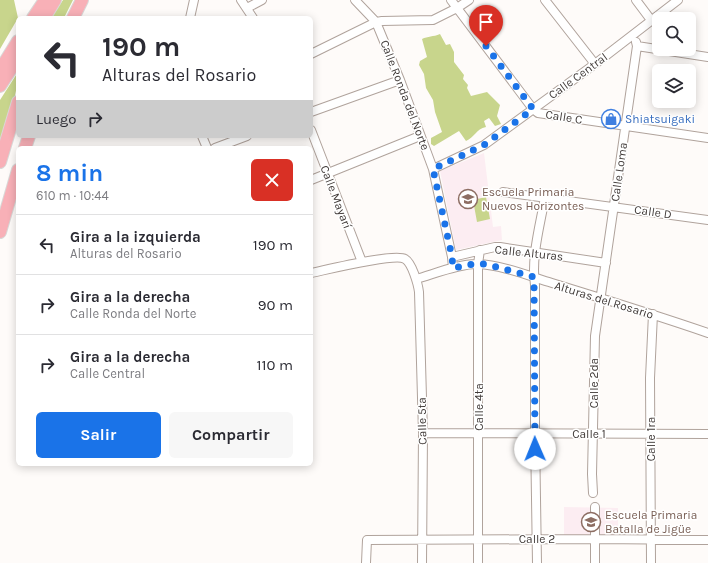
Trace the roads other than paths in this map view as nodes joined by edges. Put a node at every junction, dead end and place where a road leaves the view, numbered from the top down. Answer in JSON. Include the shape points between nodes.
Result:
{"nodes":[{"id":1,"x":45,"y":0,"type":"edge"},
{"id":2,"x":56,"y":0,"type":"edge"},
{"id":3,"x":82,"y":0,"type":"edge"},
{"id":4,"x":194,"y":0,"type":"edge"},
{"id":5,"x":241,"y":0,"type":"edge"},
{"id":6,"x":262,"y":0,"type":"edge"},
{"id":7,"x":355,"y":0,"type":"edge"},
{"id":8,"x":451,"y":0,"type":"edge"},
{"id":9,"x":469,"y":0,"type":"edge"},
{"id":10,"x":545,"y":0,"type":"edge"},
{"id":11,"x":636,"y":0,"type":"edge"},
{"id":12,"x":678,"y":0,"type":"edge"},
{"id":13,"x":247,"y":8,"type":"junction"},
{"id":14,"x":458,"y":8,"type":"junction"},
{"id":15,"x":38,"y":16,"type":"edge"},
{"id":16,"x":74,"y":16,"type":"edge"},
{"id":17,"x":190,"y":16,"type":"edge"},
{"id":18,"x":253,"y":16,"type":"edge"},
{"id":19,"x":651,"y":20,"type":"junction"},
{"id":20,"x":376,"y":22,"type":"junction"},
{"id":21,"x":634,"y":34,"type":"junction"},
{"id":22,"x":16,"y":44,"type":"edge"},
{"id":23,"x":637,"y":46,"type":"junction"},
{"id":24,"x":313,"y":53,"type":"edge"},
{"id":25,"x":708,"y":57,"type":"edge"},
{"id":26,"x":16,"y":61,"type":"edge"},
{"id":27,"x":595,"y":64,"type":"junction"},
{"id":28,"x":0,"y":70,"type":"edge"},
{"id":29,"x":400,"y":80,"type":"junction"},
{"id":30,"x":0,"y":86,"type":"edge"},
{"id":31,"x":16,"y":109,"type":"edge"},
{"id":32,"x":533,"y":109,"type":"junction"},
{"id":33,"x":313,"y":111,"type":"edge"},
{"id":34,"x":625,"y":126,"type":"junction"},
{"id":35,"x":313,"y":136,"type":"edge"},
{"id":36,"x":420,"y":136,"type":"junction"},
{"id":37,"x":242,"y":138,"type":"edge"},
{"id":38,"x":708,"y":138,"type":"edge"},
{"id":39,"x":220,"y":146,"type":"edge"},
{"id":40,"x":0,"y":161,"type":"edge"},
{"id":41,"x":433,"y":169,"type":"junction"},
{"id":42,"x":327,"y":174,"type":"junction"},
{"id":43,"x":16,"y":176,"type":"edge"},
{"id":44,"x":313,"y":179,"type":"edge"},
{"id":45,"x":13,"y":184,"type":"junction"},
{"id":46,"x":503,"y":192,"type":"dead end"},
{"id":47,"x":545,"y":197,"type":"junction"},
{"id":48,"x":614,"y":207,"type":"junction"},
{"id":49,"x":708,"y":220,"type":"edge"},
{"id":50,"x":0,"y":232,"type":"edge"},
{"id":51,"x":480,"y":250,"type":"junction"},
{"id":52,"x":535,"y":252,"type":"junction"},
{"id":53,"x":452,"y":257,"type":"junction"},
{"id":54,"x":362,"y":262,"type":"junction"},
{"id":55,"x":606,"y":263,"type":"junction"},
{"id":56,"x":478,"y":264,"type":"junction"},
{"id":57,"x":453,"y":268,"type":"junction"},
{"id":58,"x":313,"y":273,"type":"edge"},
{"id":59,"x":534,"y":277,"type":"junction"},
{"id":60,"x":416,"y":279,"type":"junction"},
{"id":61,"x":601,"y":298,"type":"junction"},
{"id":62,"x":653,"y":314,"type":"junction"},
{"id":63,"x":708,"y":333,"type":"edge"},
{"id":64,"x":423,"y":433,"type":"junction"},
{"id":65,"x":479,"y":433,"type":"junction"},
{"id":66,"x":535,"y":434,"type":"junction"},
{"id":67,"x":593,"y":434,"type":"junction"},
{"id":68,"x":651,"y":434,"type":"junction"},
{"id":69,"x":708,"y":434,"type":"edge"},
{"id":70,"x":592,"y":493,"type":"dead end"},
{"id":71,"x":595,"y":507,"type":"dead end"},
{"id":72,"x":595,"y":539,"type":"junction"},
{"id":73,"x":422,"y":540,"type":"junction"},
{"id":74,"x":478,"y":540,"type":"junction"},
{"id":75,"x":537,"y":540,"type":"junction"},
{"id":76,"x":651,"y":540,"type":"junction"},
{"id":77,"x":708,"y":540,"type":"edge"},
{"id":78,"x":366,"y":563,"type":"edge"},
{"id":79,"x":422,"y":563,"type":"edge"},
{"id":80,"x":478,"y":563,"type":"edge"},
{"id":81,"x":537,"y":563,"type":"edge"},
{"id":82,"x":595,"y":563,"type":"edge"},
{"id":83,"x":651,"y":563,"type":"edge"}],
"edges":[{"from":1,"to":15,"type":"highway"},
{"from":2,"to":15,"type":"highway"},
{"from":3,"to":16,"type":"highway"},
{"from":4,"to":17,"type":"street"},
{"from":5,"to":13,"type":"street"},
{"from":6,"to":13,"type":"street"},
{"from":7,"to":20,"type":"street","name":"Calle Ronda del Norte"},
{"from":8,"to":14,"type":"street","name":"Calle C"},
{"from":9,"to":14,"type":"street"},
{"from":10,"to":27,"type":"street"},
{"from":11,"to":19,"type":"street"},
{"from":12,"to":19,"type":"street","name":"Calle Central"},
{"from":13,"to":18,"type":"street"},
{"from":14,"to":20,"type":"street","via":[[433,20]]},
{"from":14,"to":32,"type":"street","name":"Calle C"},
{"from":19,"to":21,"type":"street","name":"Calle Central"},
{"from":20,"to":24,"type":"street"},
{"from":20,"to":29,"type":"street","name":"Calle Ronda del Norte"},
{"from":21,"to":23,"type":"street"},
{"from":21,"to":27,"type":"street","name":"Calle Central"},
{"from":22,"to":28,"type":"highway"},
{"from":23,"to":25,"type":"street"},
{"from":23,"to":34,"type":"street","name":"Calle Loma"},
{"from":26,"to":30,"type":"highway"},
{"from":27,"to":32,"type":"street","name":"Calle Central"},
{"from":29,"to":33,"type":"street"},
{"from":29,"to":36,"type":"street","name":"Calle Ronda del Norte"},
{"from":31,"to":40,"type":"highway"},
{"from":32,"to":34,"type":"street","name":"Calle C","via":[[549,116]]},
{"from":32,"to":41,"type":"street","name":"Calle Central","via":[[484,145]]},
{"from":34,"to":38,"type":"street","name":"Calle C"},
{"from":34,"to":48,"type":"street","name":"Calle Loma"},
{"from":35,"to":42,"type":"street","name":"Calle Mayarí"},
{"from":36,"to":41,"type":"street","name":"Calle Ronda del Norte"},
{"from":36,"to":42,"type":"street"},
{"from":37,"to":39,"type":"street"},
{"from":40,"to":45,"type":"highway","via":[[10,168]]},
{"from":41,"to":53,"type":"street","name":"Calle Ronda del Norte"},
{"from":42,"to":44,"type":"street"},
{"from":42,"to":54,"type":"street","name":"Calle Mayarí"},
{"from":43,"to":45,"type":"highway"},
{"from":45,"to":50,"type":"highway"},
{"from":46,"to":47,"type":"street","name":"Calle D"},
{"from":47,"to":48,"type":"street","name":"Calle D"},
{"from":47,"to":52,"type":"street"},
{"from":48,"to":49,"type":"street","name":"Calle D"},
{"from":48,"to":55,"type":"street","name":"Calle Loma"},
{"from":51,"to":52,"type":"street","name":"Calle Alturas","via":[[500,247]]},
{"from":51,"to":53,"type":"street","name":"Calle Alturas"},
{"from":51,"to":56,"type":"street","name":"Calle 4ta"},
{"from":52,"to":55,"type":"street","name":"Calle Alturas"},
{"from":52,"to":59,"type":"street"},
{"from":53,"to":57,"type":"street","name":"Calle Ronda del Norte"},
{"from":54,"to":58,"type":"street"},
{"from":54,"to":60,"type":"street","name":"Calle 5ta","via":[[401,258],[407,262]]},
{"from":55,"to":61,"type":"street","name":"Calle Loma"},
{"from":56,"to":57,"type":"street","name":"Alturas del Rosario"},
{"from":56,"to":59,"type":"street","name":"Alturas del Rosario"},
{"from":56,"to":65,"type":"street","name":"Calle 4ta"},
{"from":57,"to":60,"type":"street","name":"Alturas del Rosario"},
{"from":59,"to":61,"type":"street","name":"Alturas del Rosario"},
{"from":59,"to":66,"type":"street"},
{"from":60,"to":64,"type":"street","name":"Calle 5ta","via":[[419,292]]},
{"from":61,"to":62,"type":"street","name":"Alturas del Rosario"},
{"from":61,"to":67,"type":"street","name":"Calle 2da","via":[[594,345]]},
{"from":62,"to":63,"type":"street","name":"Alturas del Rosario"},
{"from":62,"to":68,"type":"street","name":"Calle 1ra"},
{"from":64,"to":65,"type":"street","name":"Calle 1"},
{"from":64,"to":73,"type":"street","name":"Calle 5ta"},
{"from":65,"to":66,"type":"street","name":"Calle 1"},
{"from":65,"to":74,"type":"street","name":"Calle 4ta"},
{"from":66,"to":67,"type":"street","name":"Calle 1"},
{"from":66,"to":75,"type":"street"},
{"from":67,"to":68,"type":"street","name":"Calle 1"},
{"from":67,"to":70,"type":"street","name":"Calle 2da"},
{"from":68,"to":69,"type":"street","name":"Calle 1"},
{"from":68,"to":76,"type":"street","name":"Calle 1ra"},
{"from":71,"to":72,"type":"street"},
{"from":72,"to":75,"type":"street","name":"Calle 2"},
{"from":72,"to":76,"type":"street","name":"Calle 2"},
{"from":72,"to":82,"type":"street"},
{"from":73,"to":74,"type":"street","name":"Calle 2"},
{"from":73,"to":78,"type":"street","name":"Calle 2","via":[[366,540]]},
{"from":73,"to":79,"type":"street","name":"Calle 5ta"},
{"from":74,"to":75,"type":"street","name":"Calle 2"},
{"from":74,"to":80,"type":"street","name":"Calle 4ta"},
{"from":75,"to":81,"type":"street"},
{"from":76,"to":77,"type":"street","name":"Calle 2"},
{"from":76,"to":83,"type":"street","name":"Calle 1ra"}]}
